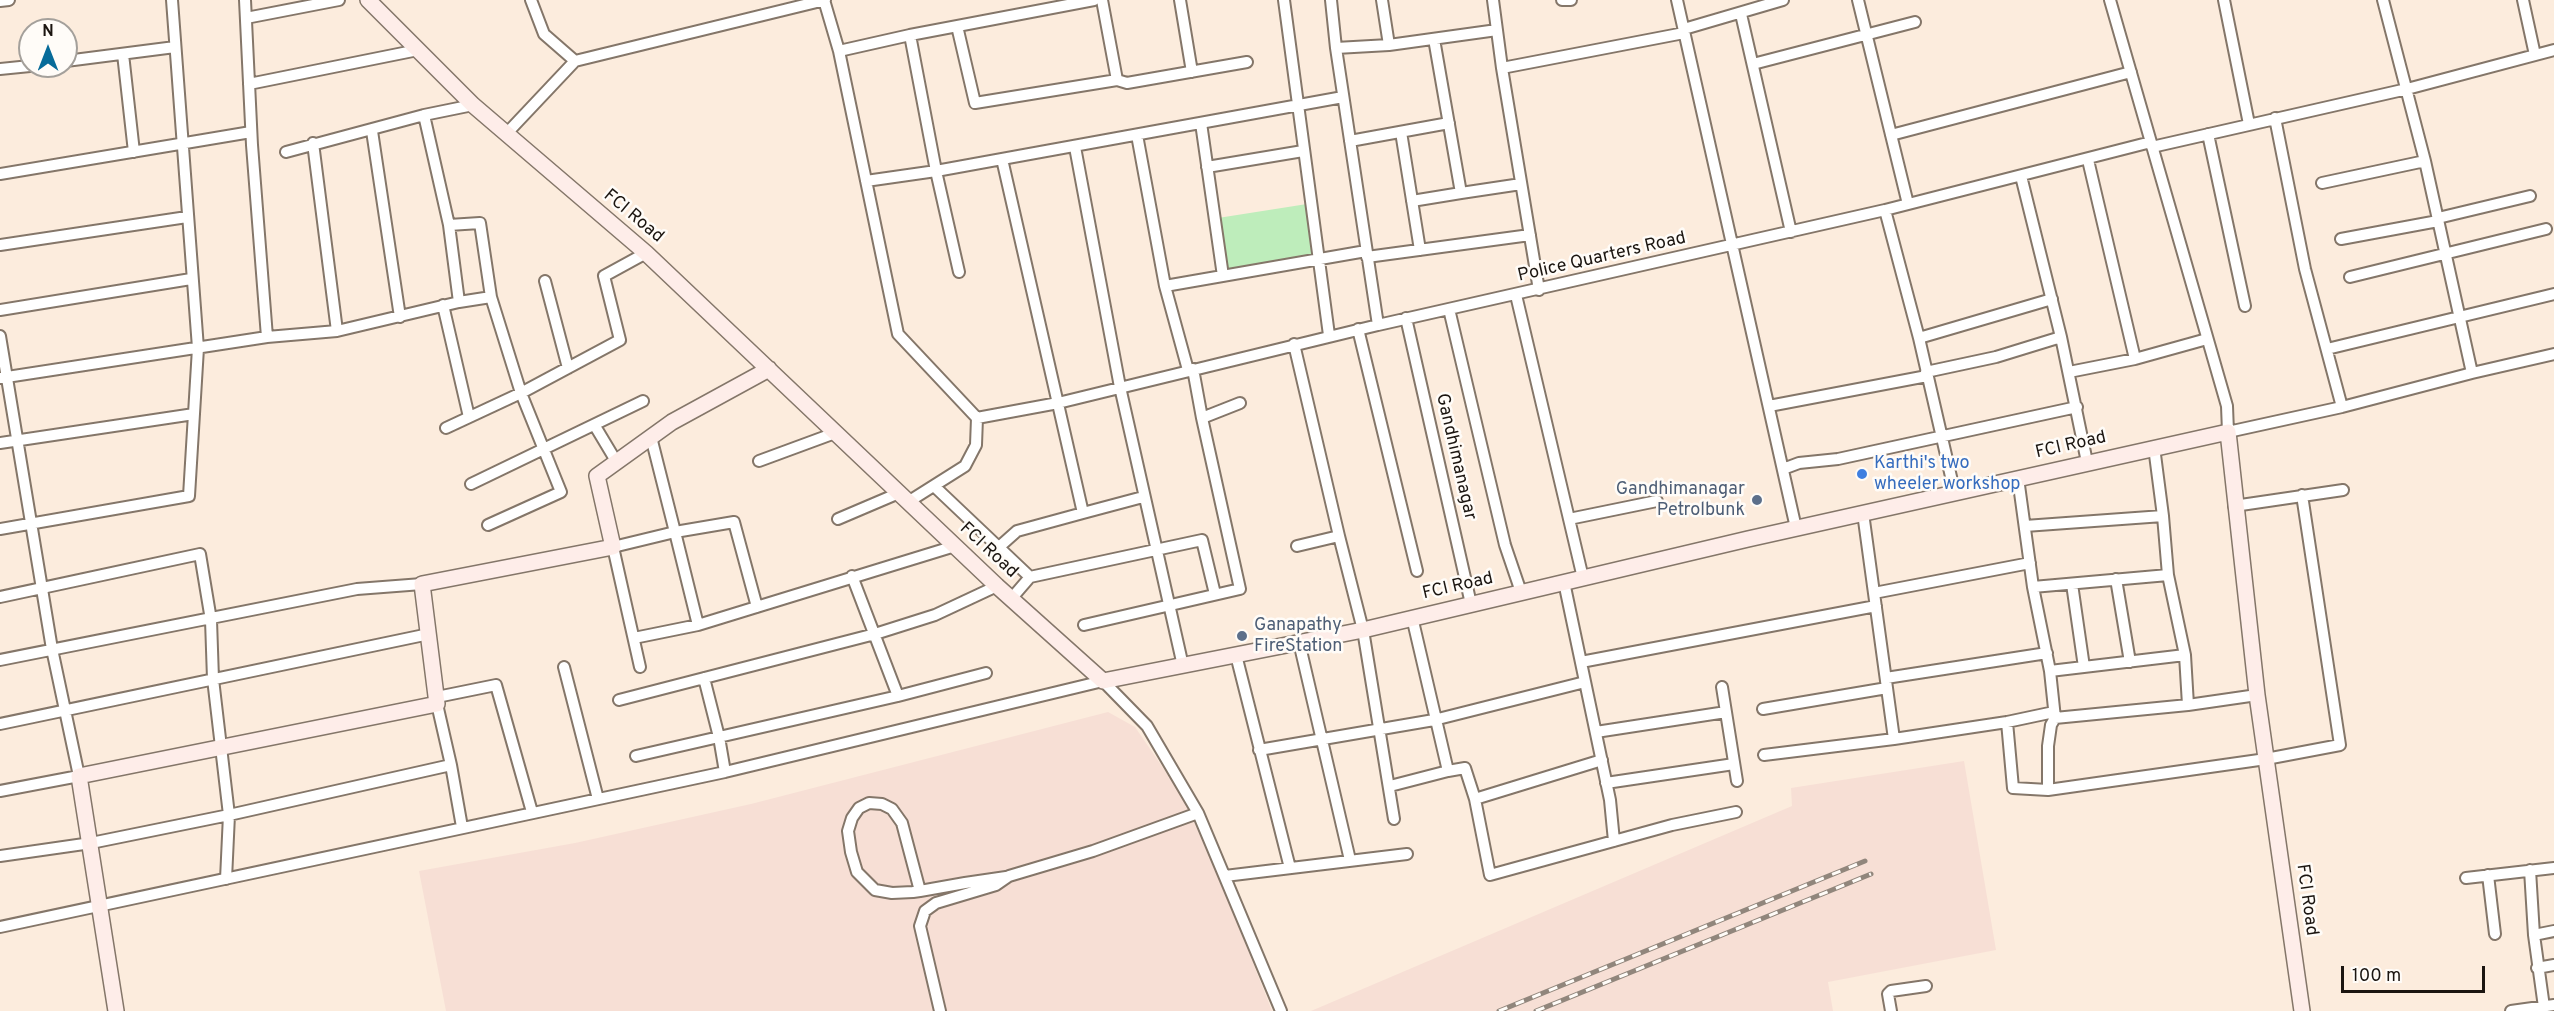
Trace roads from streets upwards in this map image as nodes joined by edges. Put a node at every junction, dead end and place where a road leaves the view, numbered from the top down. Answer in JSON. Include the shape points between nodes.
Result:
{"nodes":[{"id":1,"x":9,"y":0,"type":"edge"},
{"id":2,"x":172,"y":0,"type":"edge"},
{"id":3,"x":245,"y":0,"type":"edge"},
{"id":4,"x":339,"y":0,"type":"edge"},
{"id":5,"x":531,"y":0,"type":"edge"},
{"id":6,"x":824,"y":0,"type":"edge"},
{"id":7,"x":1094,"y":0,"type":"edge"},
{"id":8,"x":1102,"y":0,"type":"edge"},
{"id":9,"x":1180,"y":0,"type":"edge"},
{"id":10,"x":1284,"y":0,"type":"edge"},
{"id":11,"x":1331,"y":0,"type":"edge"},
{"id":12,"x":1382,"y":0,"type":"edge"},
{"id":13,"x":1493,"y":0,"type":"edge"},
{"id":14,"x":1562,"y":0,"type":"edge"},
{"id":15,"x":1571,"y":0,"type":"edge"},
{"id":16,"x":1677,"y":0,"type":"edge"},
{"id":17,"x":1783,"y":0,"type":"edge"},
{"id":18,"x":1858,"y":0,"type":"edge"},
{"id":19,"x":2110,"y":0,"type":"edge"},
{"id":20,"x":2224,"y":0,"type":"edge"},
{"id":21,"x":2383,"y":0,"type":"edge"},
{"id":22,"x":2523,"y":0,"type":"edge"},
{"id":23,"x":0,"y":1,"type":"edge"},
{"id":24,"x":372,"y":2,"type":"edge"},
{"id":25,"x":1741,"y":14,"type":"junction"},
{"id":26,"x":246,"y":18,"type":"junction"},
{"id":27,"x":1915,"y":22,"type":"dead end"},
{"id":28,"x":957,"y":26,"type":"junction"},
{"id":29,"x":1497,"y":30,"type":"junction"},
{"id":30,"x":1684,"y":31,"type":"junction"},
{"id":31,"x":1866,"y":33,"type":"junction"},
{"id":32,"x":910,"y":35,"type":"junction"},
{"id":33,"x":1434,"y":39,"type":"junction"},
{"id":34,"x":1389,"y":45,"type":"junction"},
{"id":35,"x":175,"y":47,"type":"junction"},
{"id":36,"x":1336,"y":48,"type":"junction"},
{"id":37,"x":418,"y":50,"type":"junction"},
{"id":38,"x":2554,"y":50,"type":"edge"},
{"id":39,"x":839,"y":51,"type":"junction"},
{"id":40,"x":123,"y":54,"type":"junction"},
{"id":41,"x":2535,"y":55,"type":"junction"},
{"id":42,"x":78,"y":60,"type":"edge"},
{"id":43,"x":575,"y":61,"type":"junction"},
{"id":44,"x":1247,"y":62,"type":"dead end"},
{"id":45,"x":1753,"y":63,"type":"junction"},
{"id":46,"x":18,"y":67,"type":"edge"},
{"id":47,"x":1502,"y":68,"type":"junction"},
{"id":48,"x":0,"y":69,"type":"edge"},
{"id":49,"x":1192,"y":72,"type":"junction"},
{"id":50,"x":2131,"y":72,"type":"junction"},
{"id":51,"x":1117,"y":80,"type":"junction"},
{"id":52,"x":249,"y":84,"type":"junction"},
{"id":53,"x":2407,"y":89,"type":"junction"},
{"id":54,"x":1343,"y":97,"type":"junction"},
{"id":55,"x":473,"y":105,"type":"junction"},
{"id":56,"x":1297,"y":106,"type":"junction"},
{"id":57,"x":424,"y":115,"type":"junction"},
{"id":58,"x":2275,"y":118,"type":"junction"},
{"id":59,"x":1201,"y":123,"type":"junction"},
{"id":60,"x":1449,"y":123,"type":"junction"},
{"id":61,"x":2249,"y":124,"type":"junction"},
{"id":62,"x":372,"y":131,"type":"junction"},
{"id":63,"x":251,"y":132,"type":"junction"},
{"id":64,"x":508,"y":132,"type":"junction"},
{"id":65,"x":1401,"y":132,"type":"junction"},
{"id":66,"x":2208,"y":134,"type":"junction"},
{"id":67,"x":1137,"y":135,"type":"junction"},
{"id":68,"x":1891,"y":135,"type":"junction"},
{"id":69,"x":1350,"y":141,"type":"junction"},
{"id":70,"x":313,"y":143,"type":"junction"},
{"id":71,"x":182,"y":144,"type":"junction"},
{"id":72,"x":2152,"y":145,"type":"junction"},
{"id":73,"x":1075,"y":147,"type":"junction"},
{"id":74,"x":1302,"y":151,"type":"junction"},
{"id":75,"x":134,"y":152,"type":"junction"},
{"id":76,"x":286,"y":152,"type":"dead end"},
{"id":77,"x":1002,"y":159,"type":"junction"},
{"id":78,"x":2088,"y":160,"type":"junction"},
{"id":79,"x":2425,"y":161,"type":"junction"},
{"id":80,"x":1207,"y":167,"type":"junction"},
{"id":81,"x":936,"y":171,"type":"junction"},
{"id":82,"x":0,"y":174,"type":"edge"},
{"id":83,"x":2021,"y":176,"type":"junction"},
{"id":84,"x":866,"y":182,"type":"junction"},
{"id":85,"x":2322,"y":183,"type":"dead end"},
{"id":86,"x":1521,"y":184,"type":"junction"},
{"id":87,"x":1461,"y":194,"type":"junction"},
{"id":88,"x":2530,"y":196,"type":"dead end"},
{"id":89,"x":1412,"y":201,"type":"junction"},
{"id":90,"x":1908,"y":204,"type":"junction"},
{"id":91,"x":1885,"y":210,"type":"junction"},
{"id":92,"x":187,"y":217,"type":"junction"},
{"id":93,"x":2438,"y":219,"type":"junction"},
{"id":94,"x":449,"y":225,"type":"junction"},
{"id":95,"x":2546,"y":229,"type":"dead end"},
{"id":96,"x":1791,"y":232,"type":"junction"},
{"id":97,"x":1530,"y":235,"type":"junction"},
{"id":98,"x":2341,"y":239,"type":"dead end"},
{"id":99,"x":0,"y":245,"type":"edge"},
{"id":100,"x":1733,"y":245,"type":"junction"},
{"id":101,"x":1420,"y":250,"type":"junction"},
{"id":102,"x":646,"y":253,"type":"junction"},
{"id":103,"x":1366,"y":254,"type":"junction"},
{"id":104,"x":2445,"y":255,"type":"junction"},
{"id":105,"x":1317,"y":260,"type":"junction"},
{"id":106,"x":959,"y":272,"type":"dead end"},
{"id":107,"x":1223,"y":276,"type":"junction"},
{"id":108,"x":2350,"y":277,"type":"dead end"},
{"id":109,"x":191,"y":279,"type":"junction"},
{"id":110,"x":545,"y":281,"type":"dead end"},
{"id":111,"x":1165,"y":286,"type":"junction"},
{"id":112,"x":1539,"y":290,"type":"junction"},
{"id":113,"x":2554,"y":294,"type":"edge"},
{"id":114,"x":1516,"y":295,"type":"junction"},
{"id":115,"x":491,"y":297,"type":"junction"},
{"id":116,"x":2052,"y":299,"type":"junction"},
{"id":117,"x":459,"y":302,"type":"junction"},
{"id":118,"x":443,"y":305,"type":"junction"},
{"id":119,"x":2245,"y":306,"type":"dead end"},
{"id":120,"x":1449,"y":309,"type":"junction"},
{"id":121,"x":0,"y":310,"type":"edge"},
{"id":122,"x":400,"y":317,"type":"junction"},
{"id":123,"x":1406,"y":318,"type":"junction"},
{"id":124,"x":2460,"y":318,"type":"junction"},
{"id":125,"x":1378,"y":325,"type":"junction"},
{"id":126,"x":1358,"y":329,"type":"junction"},
{"id":127,"x":337,"y":331,"type":"junction"},
{"id":128,"x":1329,"y":335,"type":"junction"},
{"id":129,"x":0,"y":336,"type":"edge"},
{"id":130,"x":267,"y":337,"type":"junction"},
{"id":131,"x":2061,"y":337,"type":"junction"},
{"id":132,"x":1919,"y":338,"type":"junction"},
{"id":133,"x":2207,"y":339,"type":"junction"},
{"id":134,"x":1293,"y":344,"type":"junction"},
{"id":135,"x":198,"y":348,"type":"junction"},
{"id":136,"x":2327,"y":349,"type":"junction"},
{"id":137,"x":2554,"y":354,"type":"edge"},
{"id":138,"x":2135,"y":359,"type":"junction"},
{"id":139,"x":568,"y":368,"type":"junction"},
{"id":140,"x":769,"y":369,"type":"junction"},
{"id":141,"x":1190,"y":369,"type":"junction"},
{"id":142,"x":2069,"y":372,"type":"junction"},
{"id":143,"x":2472,"y":373,"type":"junction"},
{"id":144,"x":1927,"y":374,"type":"junction"},
{"id":145,"x":4,"y":377,"type":"edge"},
{"id":146,"x":1120,"y":387,"type":"junction"},
{"id":147,"x":521,"y":393,"type":"junction"},
{"id":148,"x":643,"y":401,"type":"dead end"},
{"id":149,"x":1058,"y":403,"type":"junction"},
{"id":150,"x":1240,"y":403,"type":"dead end"},
{"id":151,"x":1769,"y":406,"type":"junction"},
{"id":152,"x":2077,"y":407,"type":"junction"},
{"id":153,"x":2342,"y":407,"type":"junction"},
{"id":154,"x":194,"y":414,"type":"junction"},
{"id":155,"x":469,"y":417,"type":"junction"},
{"id":156,"x":977,"y":418,"type":"junction"},
{"id":157,"x":1202,"y":418,"type":"junction"},
{"id":158,"x":595,"y":426,"type":"junction"},
{"id":159,"x":446,"y":428,"type":"dead end"},
{"id":160,"x":2228,"y":432,"type":"junction"},
{"id":161,"x":835,"y":433,"type":"junction"},
{"id":162,"x":1941,"y":436,"type":"junction"},
{"id":163,"x":651,"y":437,"type":"junction"},
{"id":164,"x":17,"y":441,"type":"junction"},
{"id":165,"x":0,"y":443,"type":"edge"},
{"id":166,"x":2154,"y":447,"type":"junction"},
{"id":167,"x":545,"y":450,"type":"junction"},
{"id":168,"x":616,"y":461,"type":"junction"},
{"id":169,"x":759,"y":461,"type":"dead end"},
{"id":170,"x":2087,"y":462,"type":"junction"},
{"id":171,"x":1783,"y":469,"type":"junction"},
{"id":172,"x":2018,"y":478,"type":"junction"},
{"id":173,"x":471,"y":484,"type":"dead end"},
{"id":174,"x":934,"y":486,"type":"junction"},
{"id":175,"x":2343,"y":490,"type":"dead end"},
{"id":176,"x":1955,"y":494,"type":"junction"},
{"id":177,"x":2302,"y":495,"type":"junction"},
{"id":178,"x":1143,"y":496,"type":"junction"},
{"id":179,"x":903,"y":498,"type":"junction"},
{"id":180,"x":1657,"y":501,"type":"dead end"},
{"id":181,"x":2234,"y":506,"type":"junction"},
{"id":182,"x":1083,"y":513,"type":"junction"},
{"id":183,"x":1863,"y":513,"type":"junction"},
{"id":184,"x":2163,"y":516,"type":"junction"},
{"id":185,"x":838,"y":519,"type":"dead end"},
{"id":186,"x":1569,"y":519,"type":"junction"},
{"id":187,"x":31,"y":522,"type":"junction"},
{"id":188,"x":488,"y":525,"type":"dead end"},
{"id":189,"x":2025,"y":526,"type":"junction"},
{"id":190,"x":1796,"y":528,"type":"junction"},
{"id":191,"x":0,"y":529,"type":"edge"},
{"id":192,"x":675,"y":532,"type":"junction"},
{"id":193,"x":1339,"y":536,"type":"junction"},
{"id":194,"x":955,"y":546,"type":"junction"},
{"id":195,"x":1298,"y":546,"type":"dead end"},
{"id":196,"x":613,"y":547,"type":"junction"},
{"id":197,"x":999,"y":547,"type":"junction"},
{"id":198,"x":1156,"y":551,"type":"junction"},
{"id":199,"x":2030,"y":563,"type":"junction"},
{"id":200,"x":1417,"y":571,"type":"dead end"},
{"id":201,"x":2168,"y":574,"type":"junction"},
{"id":202,"x":852,"y":576,"type":"junction"},
{"id":203,"x":1030,"y":577,"type":"junction"},
{"id":204,"x":1582,"y":578,"type":"junction"},
{"id":205,"x":2116,"y":579,"type":"junction"},
{"id":206,"x":1564,"y":582,"type":"junction"},
{"id":207,"x":422,"y":584,"type":"junction"},
{"id":208,"x":2072,"y":584,"type":"junction"},
{"id":209,"x":997,"y":586,"type":"junction"},
{"id":210,"x":2033,"y":587,"type":"junction"},
{"id":211,"x":42,"y":589,"type":"junction"},
{"id":212,"x":1521,"y":592,"type":"junction"},
{"id":213,"x":1874,"y":593,"type":"junction"},
{"id":214,"x":1215,"y":594,"type":"junction"},
{"id":215,"x":0,"y":597,"type":"edge"},
{"id":216,"x":1011,"y":598,"type":"junction"},
{"id":217,"x":1168,"y":603,"type":"junction"},
{"id":218,"x":1471,"y":604,"type":"junction"},
{"id":219,"x":1876,"y":606,"type":"junction"},
{"id":220,"x":757,"y":608,"type":"junction"},
{"id":221,"x":1412,"y":617,"type":"junction"},
{"id":222,"x":211,"y":620,"type":"junction"},
{"id":223,"x":698,"y":625,"type":"junction"},
{"id":224,"x":1084,"y":625,"type":"dead end"},
{"id":225,"x":1363,"y":630,"type":"junction"},
{"id":226,"x":429,"y":634,"type":"junction"},
{"id":227,"x":874,"y":634,"type":"junction"},
{"id":228,"x":634,"y":639,"type":"junction"},
{"id":229,"x":1299,"y":642,"type":"junction"},
{"id":230,"x":52,"y":649,"type":"junction"},
{"id":231,"x":2046,"y":653,"type":"junction"},
{"id":232,"x":1236,"y":655,"type":"junction"},
{"id":233,"x":2185,"y":655,"type":"junction"},
{"id":234,"x":0,"y":660,"type":"edge"},
{"id":235,"x":1581,"y":662,"type":"junction"},
{"id":236,"x":2130,"y":662,"type":"junction"},
{"id":237,"x":1183,"y":666,"type":"junction"},
{"id":238,"x":564,"y":667,"type":"dead end"},
{"id":239,"x":640,"y":667,"type":"dead end"},
{"id":240,"x":2084,"y":667,"type":"junction"},
{"id":241,"x":2050,"y":671,"type":"junction"},
{"id":242,"x":986,"y":672,"type":"dead end"},
{"id":243,"x":704,"y":678,"type":"junction"},
{"id":244,"x":213,"y":679,"type":"junction"},
{"id":245,"x":1102,"y":681,"type":"junction"},
{"id":246,"x":1585,"y":682,"type":"junction"},
{"id":247,"x":1886,"y":683,"type":"junction"},
{"id":248,"x":1722,"y":687,"type":"dead end"},
{"id":249,"x":2257,"y":695,"type":"junction"},
{"id":250,"x":898,"y":696,"type":"junction"},
{"id":251,"x":620,"y":700,"type":"dead end"},
{"id":252,"x":437,"y":701,"type":"junction"},
{"id":253,"x":2188,"y":705,"type":"junction"},
{"id":254,"x":1763,"y":709,"type":"dead end"},
{"id":255,"x":65,"y":710,"type":"junction"},
{"id":256,"x":1726,"y":712,"type":"junction"},
{"id":257,"x":2055,"y":715,"type":"junction"},
{"id":258,"x":1434,"y":720,"type":"junction"},
{"id":259,"x":2007,"y":722,"type":"junction"},
{"id":260,"x":0,"y":724,"type":"edge"},
{"id":261,"x":1378,"y":729,"type":"junction"},
{"id":262,"x":1596,"y":732,"type":"junction"},
{"id":263,"x":719,"y":737,"type":"junction"},
{"id":264,"x":1320,"y":738,"type":"junction"},
{"id":265,"x":1894,"y":739,"type":"junction"},
{"id":266,"x":220,"y":747,"type":"junction"},
{"id":267,"x":1259,"y":750,"type":"junction"},
{"id":268,"x":1764,"y":755,"type":"dead end"},
{"id":269,"x":636,"y":756,"type":"dead end"},
{"id":270,"x":2266,"y":759,"type":"junction"},
{"id":271,"x":1602,"y":760,"type":"junction"},
{"id":272,"x":1734,"y":764,"type":"junction"},
{"id":273,"x":451,"y":765,"type":"junction"},
{"id":274,"x":1448,"y":771,"type":"junction"},
{"id":275,"x":725,"y":772,"type":"junction"},
{"id":276,"x":79,"y":776,"type":"junction"},
{"id":277,"x":1737,"y":781,"type":"dead end"},
{"id":278,"x":1606,"y":783,"type":"junction"},
{"id":279,"x":1390,"y":786,"type":"junction"},
{"id":280,"x":2048,"y":790,"type":"junction"},
{"id":281,"x":0,"y":791,"type":"edge"},
{"id":282,"x":598,"y":799,"type":"junction"},
{"id":283,"x":1475,"y":799,"type":"junction"},
{"id":284,"x":531,"y":812,"type":"junction"},
{"id":285,"x":1736,"y":812,"type":"dead end"},
{"id":286,"x":1198,"y":813,"type":"junction"},
{"id":287,"x":229,"y":815,"type":"junction"},
{"id":288,"x":1394,"y":819,"type":"dead end"},
{"id":289,"x":462,"y":827,"type":"junction"},
{"id":290,"x":1614,"y":841,"type":"junction"},
{"id":291,"x":91,"y":843,"type":"junction"},
{"id":292,"x":1407,"y":854,"type":"dead end"},
{"id":293,"x":0,"y":856,"type":"edge"},
{"id":294,"x":1350,"y":860,"type":"junction"},
{"id":295,"x":1290,"y":868,"type":"junction"},
{"id":296,"x":2554,"y":868,"type":"edge"},
{"id":297,"x":2530,"y":870,"type":"junction"},
{"id":298,"x":2488,"y":875,"type":"junction"},
{"id":299,"x":1009,"y":876,"type":"junction"},
{"id":300,"x":1226,"y":876,"type":"junction"},
{"id":301,"x":2466,"y":878,"type":"dead end"},
{"id":302,"x":226,"y":879,"type":"junction"},
{"id":303,"x":920,"y":891,"type":"junction"},
{"id":304,"x":102,"y":907,"type":"junction"},
{"id":305,"x":0,"y":927,"type":"edge"},
{"id":306,"x":2554,"y":931,"type":"edge"},
{"id":307,"x":2495,"y":934,"type":"dead end"},
{"id":308,"x":2534,"y":935,"type":"junction"},
{"id":309,"x":2554,"y":965,"type":"edge"},
{"id":310,"x":2537,"y":968,"type":"junction"},
{"id":311,"x":1926,"y":986,"type":"dead end"},
{"id":312,"x":2549,"y":1006,"type":"edge"},
{"id":313,"x":116,"y":1011,"type":"edge"},
{"id":314,"x":940,"y":1011,"type":"edge"},
{"id":315,"x":1281,"y":1011,"type":"edge"},
{"id":316,"x":1891,"y":1011,"type":"edge"},
{"id":317,"x":2302,"y":1011,"type":"edge"},
{"id":318,"x":2511,"y":1011,"type":"edge"}],
"edges":[{"from":1,"to":23,"type":"street"},
{"from":2,"to":35,"type":"street"},
{"from":3,"to":26,"type":"street"},
{"from":4,"to":26,"type":"street"},
{"from":5,"to":43,"type":"street","via":[[544,34]]},
{"from":6,"to":39,"type":"street"},
{"from":6,"to":43,"type":"street"},
{"from":7,"to":28,"type":"street"},
{"from":8,"to":51,"type":"street"},
{"from":9,"to":49,"type":"street"},
{"from":10,"to":56,"type":"street"},
{"from":11,"to":36,"type":"street"},
{"from":12,"to":34,"type":"street"},
{"from":13,"to":29,"type":"street"},
{"from":14,"to":15,"type":"street"},
{"from":16,"to":30,"type":"street"},
{"from":17,"to":25,"type":"street"},
{"from":18,"to":31,"type":"street"},
{"from":19,"to":50,"type":"street"},
{"from":20,"to":61,"type":"street"},
{"from":21,"to":53,"type":"street"},
{"from":22,"to":41,"type":"street"},
{"from":24,"to":37,"type":"street","name":"FCI Road"},
{"from":25,"to":30,"type":"street"},
{"from":25,"to":45,"type":"street"},
{"from":26,"to":52,"type":"street"},
{"from":27,"to":31,"type":"street"},
{"from":28,"to":32,"type":"street"},
{"from":28,"to":51,"type":"street","via":[[975,103]]},
{"from":29,"to":33,"type":"street"},
{"from":29,"to":47,"type":"street"},
{"from":30,"to":47,"type":"street"},
{"from":30,"to":100,"type":"street"},
{"from":31,"to":45,"type":"street"},
{"from":31,"to":68,"type":"street"},
{"from":32,"to":39,"type":"street"},
{"from":32,"to":81,"type":"street"},
{"from":33,"to":34,"type":"street"},
{"from":33,"to":60,"type":"street"},
{"from":34,"to":36,"type":"street"},
{"from":35,"to":40,"type":"street"},
{"from":35,"to":71,"type":"street"},
{"from":36,"to":54,"type":"street"},
{"from":37,"to":52,"type":"street"},
{"from":37,"to":55,"type":"street","name":"FCI Road"},
{"from":38,"to":41,"type":"street","name":"Police Quarters Road"},
{"from":39,"to":84,"type":"street"},
{"from":40,"to":42,"type":"street"},
{"from":40,"to":75,"type":"street"},
{"from":41,"to":53,"type":"street","name":"Police Quarters Road"},
{"from":43,"to":64,"type":"street"},
{"from":44,"to":49,"type":"street"},
{"from":45,"to":96,"type":"street"},
{"from":46,"to":48,"type":"street"},
{"from":47,"to":86,"type":"street"},
{"from":49,"to":51,"type":"street","via":[[1127,82]]},
{"from":50,"to":68,"type":"street"},
{"from":50,"to":72,"type":"street"},
{"from":52,"to":63,"type":"street"},
{"from":53,"to":58,"type":"street","name":"Police Quarters Road"},
{"from":53,"to":79,"type":"street"},
{"from":54,"to":56,"type":"street"},
{"from":54,"to":69,"type":"street"},
{"from":55,"to":57,"type":"street"},
{"from":55,"to":64,"type":"street","name":"FCI Road"},
{"from":56,"to":59,"type":"street"},
{"from":56,"to":74,"type":"street"},
{"from":57,"to":62,"type":"street"},
{"from":57,"to":94,"type":"street"},
{"from":58,"to":61,"type":"street","name":"Police Quarters Road"},
{"from":58,"to":136,"type":"street","via":[[2305,269]]},
{"from":59,"to":67,"type":"street"},
{"from":59,"to":80,"type":"street"},
{"from":60,"to":65,"type":"street"},
{"from":60,"to":87,"type":"street"},
{"from":61,"to":66,"type":"street","name":"Police Quarters Road"},
{"from":62,"to":70,"type":"street"},
{"from":62,"to":122,"type":"street"},
{"from":63,"to":71,"type":"street"},
{"from":63,"to":130,"type":"street"},
{"from":64,"to":102,"type":"street","name":"FCI Road"},
{"from":65,"to":69,"type":"street"},
{"from":65,"to":89,"type":"street"},
{"from":66,"to":72,"type":"street","name":"Police Quarters Road"},
{"from":66,"to":119,"type":"street"},
{"from":67,"to":73,"type":"street"},
{"from":67,"to":111,"type":"street"},
{"from":68,"to":90,"type":"street"},
{"from":69,"to":103,"type":"street"},
{"from":70,"to":76,"type":"street"},
{"from":70,"to":127,"type":"street"},
{"from":71,"to":75,"type":"street"},
{"from":71,"to":92,"type":"street"},
{"from":72,"to":78,"type":"street","name":"Police Quarters Road"},
{"from":72,"to":133,"type":"street"},
{"from":73,"to":77,"type":"street"},
{"from":73,"to":146,"type":"street"},
{"from":74,"to":80,"type":"street"},
{"from":74,"to":105,"type":"street"},
{"from":75,"to":82,"type":"street"},
{"from":77,"to":81,"type":"street"},
{"from":77,"to":149,"type":"street"},
{"from":78,"to":83,"type":"street","name":"Police Quarters Road"},
{"from":78,"to":138,"type":"street"},
{"from":79,"to":85,"type":"street"},
{"from":79,"to":93,"type":"street"},
{"from":80,"to":107,"type":"street"},
{"from":81,"to":84,"type":"street"},
{"from":81,"to":106,"type":"street"},
{"from":83,"to":90,"type":"street","name":"Police Quarters Road"},
{"from":83,"to":116,"type":"street"},
{"from":84,"to":156,"type":"street","via":[[898,334]]},
{"from":86,"to":87,"type":"street"},
{"from":86,"to":97,"type":"street"},
{"from":87,"to":89,"type":"street"},
{"from":88,"to":93,"type":"street"},
{"from":89,"to":101,"type":"street"},
{"from":90,"to":91,"type":"street","name":"Police Quarters Road"},
{"from":91,"to":96,"type":"street","name":"Police Quarters Road"},
{"from":91,"to":132,"type":"street"},
{"from":92,"to":99,"type":"street"},
{"from":92,"to":109,"type":"street"},
{"from":93,"to":98,"type":"street"},
{"from":93,"to":104,"type":"street"},
{"from":94,"to":115,"type":"street","via":[[480,223]]},
{"from":94,"to":117,"type":"street"},
{"from":95,"to":104,"type":"street"},
{"from":96,"to":100,"type":"street","name":"Police Quarters Road"},
{"from":97,"to":101,"type":"street"},
{"from":97,"to":112,"type":"street"},
{"from":100,"to":112,"type":"street","name":"Police Quarters Road"},
{"from":100,"to":151,"type":"street"},
{"from":101,"to":103,"type":"street"},
{"from":102,"to":139,"type":"street","via":[[604,276],[620,340]]},
{"from":102,"to":140,"type":"street","name":"FCI Road"},
{"from":103,"to":105,"type":"street"},
{"from":103,"to":125,"type":"street"},
{"from":104,"to":108,"type":"street"},
{"from":104,"to":124,"type":"street"},
{"from":105,"to":107,"type":"street"},
{"from":105,"to":128,"type":"street"},
{"from":107,"to":111,"type":"street"},
{"from":109,"to":121,"type":"street"},
{"from":109,"to":135,"type":"street"},
{"from":110,"to":139,"type":"street"},
{"from":111,"to":141,"type":"street"},
{"from":112,"to":114,"type":"street","name":"Police Quarters Road"},
{"from":113,"to":124,"type":"street"},
{"from":114,"to":120,"type":"street","name":"Police Quarters Road"},
{"from":114,"to":186,"type":"street"},
{"from":115,"to":117,"type":"street"},
{"from":115,"to":147,"type":"street"},
{"from":116,"to":131,"type":"street"},
{"from":116,"to":132,"type":"street"},
{"from":117,"to":118,"type":"street"},
{"from":118,"to":122,"type":"street"},
{"from":118,"to":155,"type":"street"},
{"from":120,"to":123,"type":"street","name":"Police Quarters Road"},
{"from":120,"to":212,"type":"street","via":[[1505,545]]},
{"from":122,"to":127,"type":"street"},
{"from":123,"to":125,"type":"street","name":"Police Quarters Road"},
{"from":123,"to":218,"type":"street","name":"Gandhimanagar"},
{"from":124,"to":136,"type":"street"},
{"from":124,"to":143,"type":"street"},
{"from":125,"to":126,"type":"street","name":"Police Quarters Road"},
{"from":126,"to":128,"type":"street","name":"Police Quarters Road"},
{"from":126,"to":200,"type":"street"},
{"from":127,"to":130,"type":"street"},
{"from":128,"to":134,"type":"street","name":"Police Quarters Road"},
{"from":129,"to":145,"type":"street"},
{"from":130,"to":135,"type":"street"},
{"from":131,"to":142,"type":"street"},
{"from":131,"to":144,"type":"street"},
{"from":132,"to":144,"type":"street"},
{"from":133,"to":138,"type":"street"},
{"from":133,"to":160,"type":"street","via":[[2227,406]]},
{"from":134,"to":141,"type":"street","name":"Police Quarters Road"},
{"from":134,"to":193,"type":"street"},
{"from":135,"to":145,"type":"street"},
{"from":135,"to":154,"type":"street"},
{"from":136,"to":153,"type":"street"},
{"from":137,"to":143,"type":"street"},
{"from":138,"to":142,"type":"street"},
{"from":139,"to":147,"type":"street"},
{"from":140,"to":161,"type":"street","name":"FCI Road"},
{"from":140,"to":163,"type":"street"},
{"from":141,"to":146,"type":"street","name":"Police Quarters Road"},
{"from":141,"to":157,"type":"street"},
{"from":142,"to":152,"type":"street"},
{"from":143,"to":153,"type":"street"},
{"from":144,"to":151,"type":"street"},
{"from":144,"to":162,"type":"street"},
{"from":145,"to":164,"type":"street"},
{"from":146,"to":149,"type":"street","name":"Police Quarters Road"},
{"from":146,"to":178,"type":"street"},
{"from":147,"to":155,"type":"street"},
{"from":147,"to":167,"type":"street"},
{"from":148,"to":158,"type":"street"},
{"from":149,"to":156,"type":"street","name":"Police Quarters Road"},
{"from":149,"to":182,"type":"street"},
{"from":150,"to":157,"type":"street"},
{"from":151,"to":171,"type":"street"},
{"from":152,"to":162,"type":"street"},
{"from":152,"to":170,"type":"street"},
{"from":153,"to":160,"type":"street"},
{"from":154,"to":164,"type":"street"},
{"from":154,"to":187,"type":"street","via":[[189,496]]},
{"from":155,"to":159,"type":"street"},
{"from":156,"to":174,"type":"street","via":[[976,445],[964,466]]},
{"from":157,"to":214,"type":"street","via":[[1240,589]]},
{"from":158,"to":167,"type":"street"},
{"from":158,"to":168,"type":"street"},
{"from":160,"to":166,"type":"street","name":"FCI Road"},
{"from":160,"to":181,"type":"street","name":"FCI Road"},
{"from":161,"to":169,"type":"street"},
{"from":161,"to":179,"type":"street","name":"FCI Road"},
{"from":162,"to":171,"type":"street"},
{"from":162,"to":176,"type":"street"},
{"from":163,"to":168,"type":"street"},
{"from":163,"to":192,"type":"street"},
{"from":164,"to":165,"type":"street"},
{"from":164,"to":187,"type":"street"},
{"from":166,"to":170,"type":"street","name":"FCI Road"},
{"from":166,"to":184,"type":"street"},
{"from":167,"to":173,"type":"street"},
{"from":167,"to":188,"type":"street","via":[[561,492]]},
{"from":168,"to":196,"type":"street","via":[[597,476]]},
{"from":170,"to":172,"type":"street","name":"FCI Road"},
{"from":171,"to":190,"type":"street"},
{"from":172,"to":176,"type":"street","name":"FCI Road"},
{"from":172,"to":189,"type":"street"},
{"from":174,"to":179,"type":"street"},
{"from":174,"to":197,"type":"street"},
{"from":175,"to":177,"type":"street"},
{"from":176,"to":183,"type":"street","name":"FCI Road"},
{"from":177,"to":181,"type":"street"},
{"from":177,"to":270,"type":"street","via":[[2340,745]]},
{"from":178,"to":182,"type":"street"},
{"from":178,"to":198,"type":"street"},
{"from":179,"to":185,"type":"street"},
{"from":179,"to":194,"type":"street","name":"FCI Road"},
{"from":180,"to":186,"type":"street"},
{"from":181,"to":249,"type":"street","name":"FCI Road"},
{"from":182,"to":197,"type":"street","via":[[1017,531]]},
{"from":183,"to":190,"type":"street","name":"FCI Road"},
{"from":183,"to":213,"type":"street"},
{"from":184,"to":189,"type":"street"},
{"from":184,"to":201,"type":"street"},
{"from":186,"to":204,"type":"street"},
{"from":187,"to":191,"type":"street"},
{"from":187,"to":211,"type":"street"},
{"from":189,"to":199,"type":"street"},
{"from":190,"to":204,"type":"street","name":"FCI Road"},
{"from":192,"to":196,"type":"street"},
{"from":192,"to":220,"type":"street","via":[[734,522]]},
{"from":192,"to":223,"type":"street"},
{"from":193,"to":195,"type":"street"},
{"from":193,"to":225,"type":"street"},
{"from":194,"to":202,"type":"street"},
{"from":194,"to":209,"type":"street","name":"FCI Road"},
{"from":196,"to":207,"type":"street"},
{"from":196,"to":228,"type":"street"},
{"from":197,"to":203,"type":"street"},
{"from":198,"to":203,"type":"street"},
{"from":198,"to":214,"type":"street","via":[[1202,540]]},
{"from":198,"to":217,"type":"street"},
{"from":199,"to":210,"type":"street"},
{"from":199,"to":213,"type":"street"},
{"from":201,"to":205,"type":"street"},
{"from":201,"to":233,"type":"street"},
{"from":202,"to":220,"type":"street"},
{"from":202,"to":227,"type":"street"},
{"from":203,"to":216,"type":"street"},
{"from":204,"to":206,"type":"street","name":"FCI Road"},
{"from":205,"to":208,"type":"street"},
{"from":205,"to":236,"type":"street"},
{"from":206,"to":212,"type":"street","name":"FCI Road"},
{"from":206,"to":235,"type":"street"},
{"from":207,"to":222,"type":"street","via":[[357,589]]},
{"from":207,"to":226,"type":"street"},
{"from":208,"to":210,"type":"street"},
{"from":208,"to":240,"type":"street"},
{"from":209,"to":216,"type":"street","name":"FCI Road"},
{"from":209,"to":227,"type":"street","via":[[935,615]]},
{"from":210,"to":231,"type":"street"},
{"from":211,"to":215,"type":"street"},
{"from":211,"to":222,"type":"street","via":[[200,554]]},
{"from":211,"to":230,"type":"street"},
{"from":212,"to":218,"type":"street","name":"FCI Road"},
{"from":213,"to":219,"type":"street"},
{"from":214,"to":217,"type":"street"},
{"from":216,"to":245,"type":"street","name":"FCI Road"},
{"from":217,"to":224,"type":"street"},
{"from":217,"to":237,"type":"street"},
{"from":218,"to":221,"type":"street","name":"FCI Road"},
{"from":219,"to":235,"type":"street"},
{"from":219,"to":247,"type":"street"},
{"from":220,"to":223,"type":"street"},
{"from":221,"to":225,"type":"street","name":"FCI Road"},
{"from":221,"to":258,"type":"street"},
{"from":222,"to":230,"type":"street"},
{"from":222,"to":244,"type":"street"},
{"from":223,"to":228,"type":"street"},
{"from":225,"to":229,"type":"street","name":"FCI Road"},
{"from":225,"to":261,"type":"street"},
{"from":226,"to":244,"type":"street"},
{"from":226,"to":252,"type":"street"},
{"from":227,"to":243,"type":"street"},
{"from":227,"to":250,"type":"street"},
{"from":228,"to":239,"type":"street"},
{"from":229,"to":232,"type":"street","name":"FCI Road"},
{"from":229,"to":264,"type":"street"},
{"from":230,"to":234,"type":"street"},
{"from":230,"to":255,"type":"street"},
{"from":231,"to":241,"type":"street"},
{"from":231,"to":247,"type":"street"},
{"from":232,"to":237,"type":"street","name":"FCI Road"},
{"from":232,"to":267,"type":"street"},
{"from":233,"to":236,"type":"street"},
{"from":233,"to":253,"type":"street"},
{"from":235,"to":246,"type":"street"},
{"from":236,"to":240,"type":"street"},
{"from":237,"to":245,"type":"street","name":"FCI Road"},
{"from":238,"to":282,"type":"street"},
{"from":240,"to":241,"type":"street"},
{"from":241,"to":257,"type":"street"},
{"from":242,"to":250,"type":"street"},
{"from":243,"to":251,"type":"street"},
{"from":243,"to":263,"type":"street"},
{"from":244,"to":255,"type":"street"},
{"from":244,"to":266,"type":"street"},
{"from":245,"to":275,"type":"street"},
{"from":245,"to":286,"type":"street","via":[[1147,726]]},
{"from":246,"to":258,"type":"street"},
{"from":246,"to":262,"type":"street"},
{"from":247,"to":254,"type":"street"},
{"from":247,"to":265,"type":"street"},
{"from":248,"to":256,"type":"street"},
{"from":249,"to":253,"type":"street"},
{"from":249,"to":270,"type":"street","name":"FCI Road"},
{"from":250,"to":263,"type":"street"},
{"from":252,"to":266,"type":"street"},
{"from":252,"to":273,"type":"street"},
{"from":252,"to":284,"type":"street","via":[[496,686]]},
{"from":253,"to":257,"type":"street"},
{"from":255,"to":260,"type":"street"},
{"from":255,"to":276,"type":"street"},
{"from":256,"to":262,"type":"street"},
{"from":256,"to":272,"type":"street"},
{"from":257,"to":259,"type":"street"},
{"from":257,"to":280,"type":"street","via":[[2048,746]]},
{"from":258,"to":261,"type":"street"},
{"from":258,"to":274,"type":"street"},
{"from":259,"to":265,"type":"street"},
{"from":259,"to":280,"type":"street","via":[[2013,788]]},
{"from":261,"to":264,"type":"street"},
{"from":261,"to":279,"type":"street"},
{"from":262,"to":271,"type":"street"},
{"from":263,"to":269,"type":"street"},
{"from":263,"to":275,"type":"street"},
{"from":264,"to":267,"type":"street"},
{"from":264,"to":294,"type":"street"},
{"from":265,"to":268,"type":"street"},
{"from":266,"to":276,"type":"street"},
{"from":266,"to":287,"type":"street"},
{"from":267,"to":295,"type":"street"},
{"from":270,"to":280,"type":"street"},
{"from":270,"to":317,"type":"street","name":"FCI Road"},
{"from":271,"to":278,"type":"street"},
{"from":271,"to":283,"type":"street"},
{"from":272,"to":277,"type":"street"},
{"from":272,"to":278,"type":"street"},
{"from":273,"to":287,"type":"street"},
{"from":273,"to":289,"type":"street"},
{"from":274,"to":279,"type":"street"},
{"from":274,"to":283,"type":"street","via":[[1465,768]]},
{"from":275,"to":282,"type":"street"},
{"from":276,"to":281,"type":"street"},
{"from":276,"to":291,"type":"street"},
{"from":278,"to":290,"type":"street"},
{"from":279,"to":288,"type":"street"},
{"from":282,"to":284,"type":"street"},
{"from":283,"to":290,"type":"street","via":[[1490,874]]},
{"from":284,"to":289,"type":"street"},
{"from":285,"to":290,"type":"street"},
{"from":286,"to":299,"type":"street"},
{"from":286,"to":300,"type":"street"},
{"from":287,"to":291,"type":"street"},
{"from":287,"to":302,"type":"street"},
{"from":289,"to":302,"type":"street"},
{"from":291,"to":293,"type":"street"},
{"from":291,"to":304,"type":"street"},
{"from":292,"to":294,"type":"street"},
{"from":294,"to":295,"type":"street"},
{"from":295,"to":300,"type":"street"},
{"from":296,"to":297,"type":"street"},
{"from":297,"to":298,"type":"street"},
{"from":297,"to":308,"type":"street"},
{"from":298,"to":301,"type":"street"},
{"from":298,"to":307,"type":"street"},
{"from":299,"to":303,"type":"street"},
{"from":299,"to":314,"type":"street","via":[[996,885],[936,903],[921,918]]},
{"from":300,"to":315,"type":"street"},
{"from":302,"to":304,"type":"street"},
{"from":303,"to":303,"type":"street","via":[[875,890],[858,872],[848,831],[859,808],[876,803],[892,809],[902,823]]},
{"from":304,"to":305,"type":"street"},
{"from":304,"to":313,"type":"street"},
{"from":306,"to":308,"type":"street"},
{"from":308,"to":310,"type":"street"},
{"from":309,"to":310,"type":"street"},
{"from":310,"to":312,"type":"street"},
{"from":311,"to":316,"type":"street","via":[[1891,991]]},
{"from":312,"to":318,"type":"street"}]}
